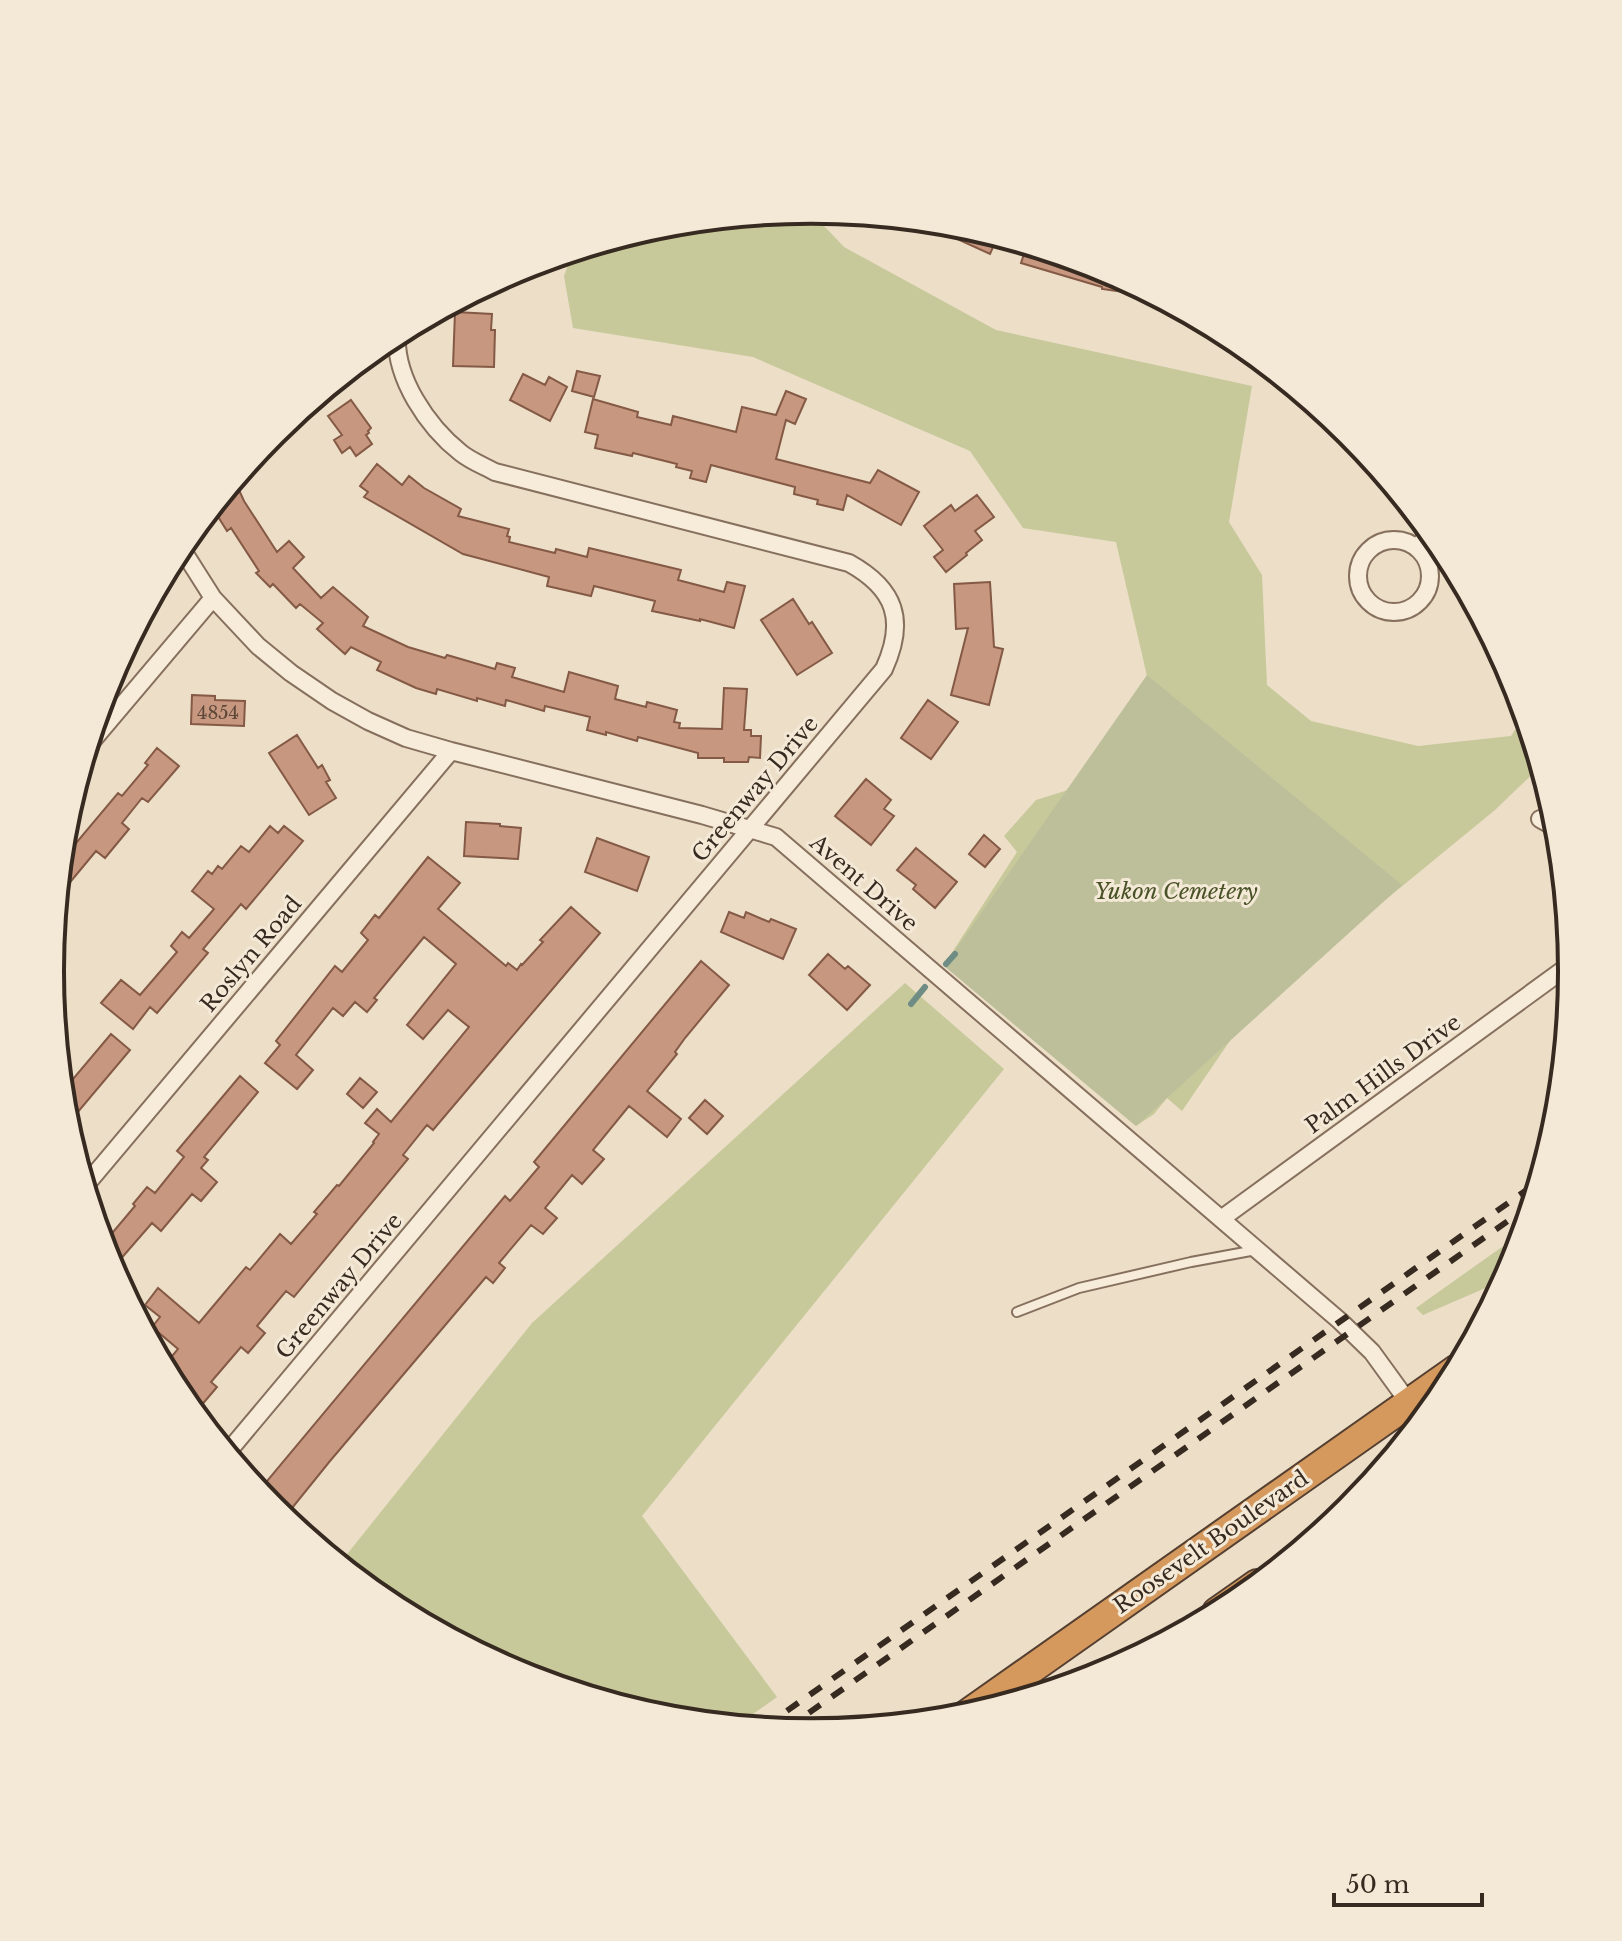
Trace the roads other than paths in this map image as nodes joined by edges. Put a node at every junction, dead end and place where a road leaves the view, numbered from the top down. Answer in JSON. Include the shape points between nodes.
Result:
{"nodes":[{"id":1,"x":398,"y":348,"type":"edge"},
{"id":2,"x":1422,"y":541,"type":"edge"},
{"id":3,"x":1417,"y":548,"type":"junction"},
{"id":4,"x":188,"y":558,"type":"edge"},
{"id":5,"x":213,"y":598,"type":"junction"},
{"id":6,"x":106,"y":724,"type":"edge"},
{"id":7,"x":451,"y":751,"type":"junction"},
{"id":8,"x":1540,"y":819,"type":"dead end"},
{"id":9,"x":1543,"y":821,"type":"edge"},
{"id":10,"x":751,"y":829,"type":"junction"},
{"id":11,"x":1558,"y":974,"type":"edge"},
{"id":12,"x":93,"y":1177,"type":"edge"},
{"id":13,"x":1221,"y":1219,"type":"junction"},
{"id":14,"x":1257,"y":1250,"type":"junction"},
{"id":15,"x":1017,"y":1312,"type":"dead end"},
{"id":16,"x":1431,"y":1387,"type":"edge"},
{"id":17,"x":1409,"y":1403,"type":"junction"},
{"id":18,"x":1410,"y":1416,"type":"edge"},
{"id":19,"x":234,"y":1445,"type":"edge"},
{"id":20,"x":996,"y":1694,"type":"edge"}],
"edges":[{"from":1,"to":10,"type":"street","name":"Greenway Drive","via":[[414,399],[436,430],[463,455],[495,472],[849,563],[882,587],[893,607],[896,631],[884,669]]},
{"from":2,"to":3,"type":"street"},
{"from":3,"to":3,"type":"street","via":[[1394,539],[1363,557],[1358,581],[1369,603],[1390,613],[1422,600],[1431,579]]},
{"from":4,"to":5,"type":"street","name":"Avent Drive"},
{"from":5,"to":6,"type":"street"},
{"from":5,"to":7,"type":"street","name":"Avent Drive","via":[[258,646],[332,701],[406,738]]},
{"from":7,"to":10,"type":"street","name":"Avent Drive"},
{"from":7,"to":12,"type":"street","name":"Roslyn Road"},
{"from":8,"to":9,"type":"street"},
{"from":10,"to":13,"type":"street","name":"Avent Drive","via":[[776,837]]},
{"from":10,"to":19,"type":"street","name":"Greenway Drive"},
{"from":11,"to":13,"type":"street","name":"Palm Hills Drive"},
{"from":13,"to":14,"type":"street","name":"Avent Drive"},
{"from":14,"to":15,"type":"lane","via":[[1079,1288]]},
{"from":14,"to":17,"type":"street","name":"Avent Drive","via":[[1372,1352]]},
{"from":16,"to":17,"type":"highway","name":"Roosevelt Boulevard"},
{"from":17,"to":18,"type":"street"},
{"from":17,"to":20,"type":"highway","name":"Roosevelt Boulevard"}]}
